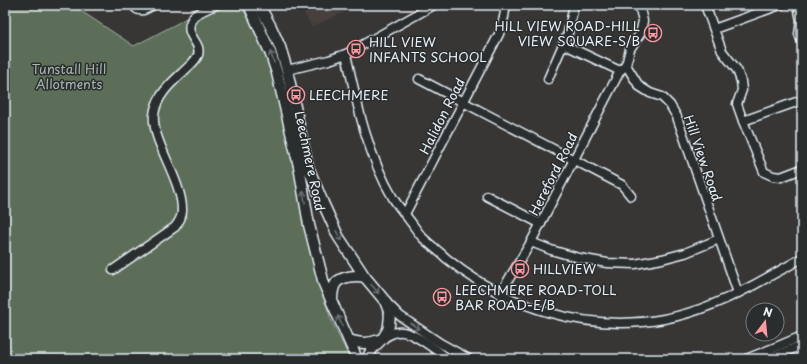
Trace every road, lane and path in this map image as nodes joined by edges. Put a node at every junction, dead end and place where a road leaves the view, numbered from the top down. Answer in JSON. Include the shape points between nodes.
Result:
{"nodes":[{"id":1,"x":133,"y":5,"type":"edge"},
{"id":2,"x":153,"y":5,"type":"edge"},
{"id":3,"x":216,"y":5,"type":"edge"},
{"id":4,"x":249,"y":5,"type":"edge"},
{"id":5,"x":259,"y":5,"type":"edge"},
{"id":6,"x":434,"y":5,"type":"edge"},
{"id":7,"x":505,"y":5,"type":"edge"},
{"id":8,"x":574,"y":5,"type":"edge"},
{"id":9,"x":639,"y":5,"type":"edge"},
{"id":10,"x":705,"y":5,"type":"edge"},
{"id":11,"x":780,"y":5,"type":"edge"},
{"id":12,"x":798,"y":5,"type":"edge"},
{"id":13,"x":714,"y":29,"type":"junction"},
{"id":14,"x":802,"y":42,"type":"edge"},
{"id":15,"x":563,"y":44,"type":"junction"},
{"id":16,"x":346,"y":54,"type":"junction"},
{"id":17,"x":623,"y":68,"type":"junction"},
{"id":18,"x":282,"y":71,"type":"junction"},
{"id":19,"x":419,"y":79,"type":"dead end"},
{"id":20,"x":548,"y":79,"type":"dead end"},
{"id":21,"x":802,"y":100,"type":"edge"},
{"id":22,"x":463,"y":102,"type":"junction"},
{"id":23,"x":743,"y":121,"type":"junction"},
{"id":24,"x":574,"y":159,"type":"junction"},
{"id":25,"x":802,"y":169,"type":"edge"},
{"id":26,"x":487,"y":196,"type":"dead end"},
{"id":27,"x":632,"y":196,"type":"dead end"},
{"id":28,"x":405,"y":214,"type":"junction"},
{"id":29,"x":541,"y":224,"type":"junction"},
{"id":30,"x":719,"y":239,"type":"junction"},
{"id":31,"x":531,"y":242,"type":"junction"},
{"id":32,"x":802,"y":258,"type":"edge"},
{"id":33,"x":113,"y":270,"type":"dead end"},
{"id":34,"x":365,"y":277,"type":"junction"},
{"id":35,"x":738,"y":293,"type":"junction"},
{"id":36,"x":500,"y":294,"type":"junction"},
{"id":37,"x":332,"y":302,"type":"junction"},
{"id":38,"x":384,"y":302,"type":"junction"},
{"id":39,"x":802,"y":336,"type":"edge"},
{"id":40,"x":383,"y":338,"type":"junction"},
{"id":41,"x":349,"y":340,"type":"junction"},
{"id":42,"x":802,"y":345,"type":"edge"},
{"id":43,"x":357,"y":358,"type":"edge"},
{"id":44,"x":367,"y":359,"type":"edge"},
{"id":45,"x":448,"y":359,"type":"edge"},
{"id":46,"x":469,"y":359,"type":"edge"},
{"id":47,"x":746,"y":359,"type":"edge"},
{"id":48,"x":768,"y":359,"type":"edge"}],
"edges":[{"from":1,"to":2,"type":"street","via":[[140,11]]},
{"from":3,"to":33,"type":"street","via":[[195,15],[189,26],[190,35],[199,52],[195,61],[167,87],[154,114],[160,147],[181,201],[180,220],[175,227]]},
{"from":18,"to":4,"type":"main road","name":"Leechmere Road","one_way":true,"via":[[270,52]]},
{"from":5,"to":18,"type":"main road","name":"Leechmere Road","via":[[280,48]]},
{"from":6,"to":16,"type":"street"},
{"from":7,"to":22,"type":"street","name":"Halidon Road","via":[[499,34]]},
{"from":8,"to":15,"type":"street"},
{"from":9,"to":17,"type":"street","via":[[642,21],[640,34],[630,49]]},
{"from":10,"to":13,"type":"street"},
{"from":11,"to":13,"type":"street"},
{"from":12,"to":14,"type":"street","via":[[801,21],[799,34]]},
{"from":13,"to":23,"type":"street","via":[[722,51],[737,70],[741,81],[742,90],[737,104]]},
{"from":15,"to":17,"type":"street"},
{"from":15,"to":20,"type":"street"},
{"from":16,"to":18,"type":"street"},
{"from":16,"to":28,"type":"street","via":[[373,157],[382,178]]},
{"from":17,"to":24,"type":"street","name":"Hereford Road"},
{"from":17,"to":30,"type":"street","name":"Hill View Road","via":[[639,86],[662,97],[677,117]]},
{"from":18,"to":34,"type":"main road","name":"Leechmere Road","one_way":true,"via":[[308,167],[338,236]]},
{"from":37,"to":18,"type":"main road","name":"Leechmere Road","one_way":true,"via":[[324,284],[310,225]]},
{"from":19,"to":22,"type":"street"},
{"from":21,"to":23,"type":"street"},
{"from":22,"to":24,"type":"street"},
{"from":22,"to":28,"type":"street","name":"Halidon Road"},
{"from":23,"to":25,"type":"street","via":[[764,172],[781,177]]},
{"from":24,"to":27,"type":"street","via":[[622,185]]},
{"from":24,"to":29,"type":"street","name":"Hereford Road"},
{"from":26,"to":29,"type":"street"},
{"from":28,"to":36,"type":"street","via":[[422,238],[468,274]]},
{"from":29,"to":31,"type":"street","name":"Hereford Road"},
{"from":30,"to":31,"type":"street","via":[[685,253],[635,264],[579,258]]},
{"from":30,"to":35,"type":"street","name":"Hill View Road"},
{"from":31,"to":36,"type":"street","name":"Hereford Road"},
{"from":32,"to":35,"type":"street"},
{"from":34,"to":37,"type":"main road","via":[[347,277],[337,282]]},
{"from":34,"to":38,"type":"main road","name":"Leechmere Road","one_way":true},
{"from":35,"to":36,"type":"street","via":[[685,313],[638,322],[599,322],[556,315]]},
{"from":41,"to":37,"type":"main road","name":"Leechmere Road","one_way":true},
{"from":38,"to":40,"type":"main road","via":[[390,314],[390,325]]},
{"from":38,"to":46,"type":"street","name":"Leechmere Road","one_way":true,"via":[[440,343]]},
{"from":39,"to":47,"type":"street"},
{"from":40,"to":41,"type":"main road","via":[[363,344]]},
{"from":40,"to":44,"type":"main road","via":[[372,349]]},
{"from":40,"to":45,"type":"street","via":[[398,332],[407,332]]},
{"from":41,"to":43,"type":"main road","name":"Leechmere Road"},
{"from":42,"to":48,"type":"street"}]}
